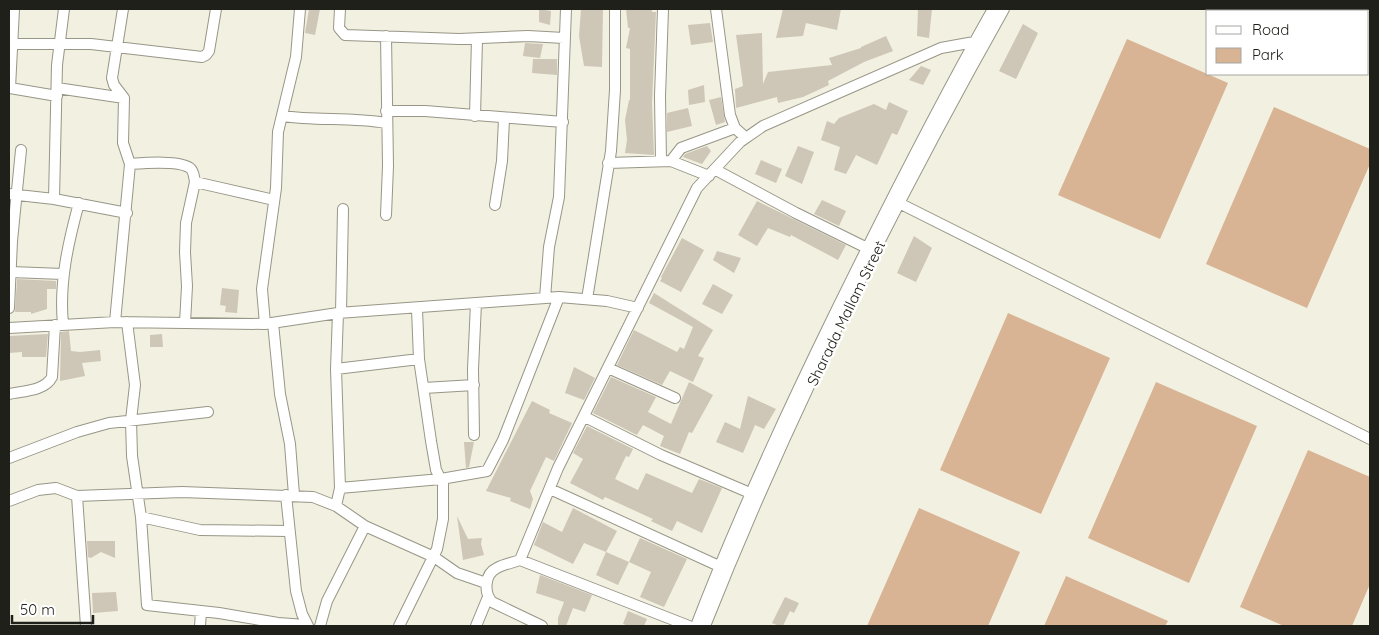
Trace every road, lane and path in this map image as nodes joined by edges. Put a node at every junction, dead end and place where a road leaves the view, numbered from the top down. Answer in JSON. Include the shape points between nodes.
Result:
{"nodes":[{"id":1,"x":14,"y":9,"type":"edge"},
{"id":2,"x":64,"y":9,"type":"edge"},
{"id":3,"x":122,"y":9,"type":"edge"},
{"id":4,"x":216,"y":9,"type":"edge"},
{"id":5,"x":300,"y":9,"type":"edge"},
{"id":6,"x":340,"y":9,"type":"edge"},
{"id":7,"x":566,"y":9,"type":"edge"},
{"id":8,"x":615,"y":9,"type":"edge"},
{"id":9,"x":663,"y":9,"type":"edge"},
{"id":10,"x":716,"y":9,"type":"edge"},
{"id":11,"x":993,"y":9,"type":"edge"},
{"id":12,"x":1004,"y":9,"type":"edge"},
{"id":13,"x":386,"y":36,"type":"junction"},
{"id":14,"x":564,"y":38,"type":"junction"},
{"id":15,"x":477,"y":39,"type":"junction"},
{"id":16,"x":62,"y":42,"type":"junction"},
{"id":17,"x":11,"y":44,"type":"edge"},
{"id":18,"x":978,"y":45,"type":"junction"},
{"id":19,"x":116,"y":48,"type":"junction"},
{"id":20,"x":57,"y":92,"type":"junction"},
{"id":21,"x":124,"y":98,"type":"junction"},
{"id":22,"x":386,"y":111,"type":"junction"},
{"id":23,"x":282,"y":116,"type":"junction"},
{"id":24,"x":475,"y":116,"type":"junction"},
{"id":25,"x":504,"y":119,"type":"junction"},
{"id":26,"x":563,"y":122,"type":"junction"},
{"id":27,"x":386,"y":123,"type":"junction"},
{"id":28,"x":735,"y":128,"type":"junction"},
{"id":29,"x":745,"y":137,"type":"junction"},
{"id":30,"x":22,"y":150,"type":"dead end"},
{"id":31,"x":666,"y":161,"type":"junction"},
{"id":32,"x":608,"y":163,"type":"junction"},
{"id":33,"x":130,"y":164,"type":"junction"},
{"id":34,"x":713,"y":173,"type":"junction"},
{"id":35,"x":195,"y":182,"type":"junction"},
{"id":36,"x":13,"y":194,"type":"edge"},
{"id":37,"x":54,"y":199,"type":"junction"},
{"id":38,"x":274,"y":200,"type":"junction"},
{"id":39,"x":899,"y":203,"type":"junction"},
{"id":40,"x":79,"y":204,"type":"junction"},
{"id":41,"x":495,"y":205,"type":"dead end"},
{"id":42,"x":343,"y":209,"type":"dead end"},
{"id":43,"x":127,"y":213,"type":"junction"},
{"id":44,"x":386,"y":216,"type":"dead end"},
{"id":45,"x":867,"y":248,"type":"junction"},
{"id":46,"x":10,"y":249,"type":"edge"},
{"id":47,"x":11,"y":272,"type":"junction"},
{"id":48,"x":63,"y":274,"type":"junction"},
{"id":49,"x":559,"y":297,"type":"junction"},
{"id":50,"x":544,"y":298,"type":"junction"},
{"id":51,"x":587,"y":299,"type":"junction"},
{"id":52,"x":476,"y":303,"type":"junction"},
{"id":53,"x":9,"y":308,"type":"edge"},
{"id":54,"x":638,"y":308,"type":"junction"},
{"id":55,"x":417,"y":309,"type":"junction"},
{"id":56,"x":340,"y":313,"type":"junction"},
{"id":57,"x":115,"y":322,"type":"junction"},
{"id":58,"x":127,"y":322,"type":"junction"},
{"id":59,"x":184,"y":323,"type":"junction"},
{"id":60,"x":269,"y":323,"type":"junction"},
{"id":61,"x":59,"y":325,"type":"junction"},
{"id":62,"x":9,"y":328,"type":"edge"},
{"id":63,"x":419,"y":359,"type":"junction"},
{"id":64,"x":336,"y":368,"type":"junction"},
{"id":65,"x":608,"y":368,"type":"junction"},
{"id":66,"x":474,"y":385,"type":"junction"},
{"id":67,"x":424,"y":388,"type":"junction"},
{"id":68,"x":9,"y":394,"type":"edge"},
{"id":69,"x":675,"y":398,"type":"dead end"},
{"id":70,"x":208,"y":412,"type":"dead end"},
{"id":71,"x":585,"y":417,"type":"junction"},
{"id":72,"x":131,"y":420,"type":"junction"},
{"id":73,"x":474,"y":435,"type":"dead end"},
{"id":74,"x":1370,"y":439,"type":"edge"},
{"id":75,"x":9,"y":458,"type":"edge"},
{"id":76,"x":441,"y":479,"type":"junction"},
{"id":77,"x":340,"y":488,"type":"junction"},
{"id":78,"x":550,"y":490,"type":"junction"},
{"id":79,"x":138,"y":493,"type":"junction"},
{"id":80,"x":750,"y":493,"type":"junction"},
{"id":81,"x":290,"y":495,"type":"junction"},
{"id":82,"x":76,"y":496,"type":"junction"},
{"id":83,"x":9,"y":501,"type":"edge"},
{"id":84,"x":336,"y":506,"type":"junction"},
{"id":85,"x":141,"y":517,"type":"junction"},
{"id":86,"x":365,"y":526,"type":"junction"},
{"id":87,"x":289,"y":531,"type":"junction"},
{"id":88,"x":434,"y":557,"type":"junction"},
{"id":89,"x":520,"y":560,"type":"junction"},
{"id":90,"x":719,"y":566,"type":"junction"},
{"id":91,"x":486,"y":583,"type":"junction"},
{"id":92,"x":488,"y":598,"type":"junction"},
{"id":93,"x":201,"y":612,"type":"junction"},
{"id":94,"x":86,"y":626,"type":"edge"},
{"id":95,"x":200,"y":626,"type":"edge"},
{"id":96,"x":307,"y":626,"type":"edge"},
{"id":97,"x":320,"y":626,"type":"edge"},
{"id":98,"x":399,"y":626,"type":"edge"},
{"id":99,"x":476,"y":626,"type":"edge"},
{"id":100,"x":542,"y":626,"type":"edge"},
{"id":101,"x":689,"y":626,"type":"edge"},
{"id":102,"x":696,"y":626,"type":"edge"},
{"id":103,"x":706,"y":626,"type":"edge"}],
"edges":[{"from":1,"to":17,"type":"street"},
{"from":2,"to":16,"type":"street"},
{"from":3,"to":19,"type":"street"},
{"from":4,"to":19,"type":"street","via":[[206,56]]},
{"from":5,"to":23,"type":"street","via":[[296,57]]},
{"from":6,"to":13,"type":"street","via":[[341,33]]},
{"from":7,"to":14,"type":"street"},
{"from":8,"to":32,"type":"street","via":[[615,90]]},
{"from":9,"to":31,"type":"street","via":[[660,96]]},
{"from":10,"to":28,"type":"street"},
{"from":11,"to":18,"type":"street","name":"Sharada Mallam Street"},
{"from":12,"to":18,"type":"street","name":"Sharada Mallam Street"},
{"from":13,"to":15,"type":"street"},
{"from":13,"to":22,"type":"street"},
{"from":14,"to":15,"type":"street"},
{"from":14,"to":26,"type":"street"},
{"from":15,"to":24,"type":"street"},
{"from":16,"to":17,"type":"street"},
{"from":16,"to":19,"type":"street"},
{"from":16,"to":20,"type":"street"},
{"from":17,"to":20,"type":"street","via":[[10,88]]},
{"from":18,"to":29,"type":"street","via":[[941,48],[763,126]]},
{"from":18,"to":39,"type":"street","name":"Sharada Mallam Street"},
{"from":18,"to":45,"type":"street","name":"Sharada Mallam Street","via":[[900,179]]},
{"from":19,"to":21,"type":"street","via":[[112,78]]},
{"from":20,"to":21,"type":"street","via":[[81,90]]},
{"from":20,"to":37,"type":"street"},
{"from":21,"to":33,"type":"street","via":[[123,143]]},
{"from":22,"to":24,"type":"street"},
{"from":22,"to":27,"type":"street"},
{"from":23,"to":27,"type":"street"},
{"from":23,"to":38,"type":"street"},
{"from":24,"to":25,"type":"street"},
{"from":25,"to":26,"type":"street"},
{"from":25,"to":41,"type":"street"},
{"from":26,"to":50,"type":"street","via":[[558,197]]},
{"from":27,"to":44,"type":"street"},
{"from":28,"to":29,"type":"street"},
{"from":28,"to":31,"type":"street","via":[[681,148]]},
{"from":29,"to":34,"type":"street"},
{"from":30,"to":36,"type":"street"},
{"from":31,"to":32,"type":"street"},
{"from":31,"to":34,"type":"street"},
{"from":32,"to":51,"type":"street"},
{"from":33,"to":35,"type":"street","via":[[185,165],[192,170]]},
{"from":33,"to":43,"type":"street"},
{"from":34,"to":45,"type":"street"},
{"from":34,"to":54,"type":"street","via":[[697,188],[684,211]]},
{"from":35,"to":38,"type":"street"},
{"from":35,"to":59,"type":"street","via":[[186,223]]},
{"from":36,"to":37,"type":"street"},
{"from":36,"to":46,"type":"street"},
{"from":37,"to":40,"type":"street"},
{"from":38,"to":60,"type":"street","via":[[262,290]]},
{"from":39,"to":74,"type":"street"},
{"from":39,"to":103,"type":"street","name":"Sharada Mallam Street","via":[[758,497]]},
{"from":40,"to":43,"type":"street"},
{"from":40,"to":48,"type":"street"},
{"from":42,"to":56,"type":"street"},
{"from":43,"to":57,"type":"street"},
{"from":45,"to":80,"type":"street","name":"Sharada Mallam Street"},
{"from":46,"to":47,"type":"street"},
{"from":47,"to":48,"type":"street"},
{"from":47,"to":53,"type":"street"},
{"from":48,"to":61,"type":"street"},
{"from":49,"to":50,"type":"street"},
{"from":49,"to":51,"type":"street"},
{"from":49,"to":76,"type":"street","via":[[492,464],[482,474]]},
{"from":50,"to":52,"type":"street"},
{"from":51,"to":54,"type":"street"},
{"from":52,"to":55,"type":"street"},
{"from":52,"to":66,"type":"street"},
{"from":54,"to":65,"type":"street"},
{"from":55,"to":56,"type":"street"},
{"from":55,"to":63,"type":"street"},
{"from":56,"to":60,"type":"street"},
{"from":56,"to":64,"type":"street"},
{"from":57,"to":58,"type":"street"},
{"from":57,"to":61,"type":"street"},
{"from":58,"to":59,"type":"street"},
{"from":58,"to":72,"type":"street","via":[[135,385]]},
{"from":59,"to":60,"type":"street"},
{"from":60,"to":81,"type":"street"},
{"from":61,"to":62,"type":"street"},
{"from":61,"to":68,"type":"street","via":[[50,381],[42,387]]},
{"from":63,"to":64,"type":"street"},
{"from":63,"to":67,"type":"street"},
{"from":64,"to":77,"type":"street"},
{"from":65,"to":69,"type":"street"},
{"from":65,"to":71,"type":"street"},
{"from":66,"to":67,"type":"street"},
{"from":66,"to":73,"type":"street"},
{"from":67,"to":76,"type":"street","via":[[436,470]]},
{"from":70,"to":72,"type":"street"},
{"from":71,"to":78,"type":"street"},
{"from":71,"to":80,"type":"street","via":[[661,455]]},
{"from":72,"to":75,"type":"street","via":[[77,432]]},
{"from":72,"to":79,"type":"street"},
{"from":76,"to":77,"type":"street"},
{"from":76,"to":88,"type":"street","via":[[443,519]]},
{"from":77,"to":84,"type":"street"},
{"from":78,"to":89,"type":"street"},
{"from":78,"to":90,"type":"street"},
{"from":79,"to":81,"type":"street"},
{"from":79,"to":82,"type":"street"},
{"from":79,"to":85,"type":"street"},
{"from":80,"to":90,"type":"street","name":"Sharada Mallam Street"},
{"from":81,"to":84,"type":"street","via":[[324,500]]},
{"from":81,"to":87,"type":"street"},
{"from":82,"to":83,"type":"street","via":[[62,489],[47,489]]},
{"from":82,"to":94,"type":"street"},
{"from":84,"to":86,"type":"street"},
{"from":85,"to":87,"type":"street","via":[[200,530]]},
{"from":85,"to":93,"type":"street","via":[[147,606]]},
{"from":86,"to":88,"type":"street"},
{"from":86,"to":97,"type":"street","via":[[327,601]]},
{"from":87,"to":96,"type":"street","via":[[296,591]]},
{"from":88,"to":91,"type":"street","via":[[457,572]]},
{"from":88,"to":98,"type":"street"},
{"from":89,"to":91,"type":"street","via":[[494,570]]},
{"from":89,"to":101,"type":"street"},
{"from":90,"to":102,"type":"street","name":"Sharada Mallam Street"},
{"from":91,"to":92,"type":"street"},
{"from":92,"to":99,"type":"street"},
{"from":92,"to":100,"type":"street"},
{"from":93,"to":95,"type":"street"},
{"from":93,"to":96,"type":"street"}]}
